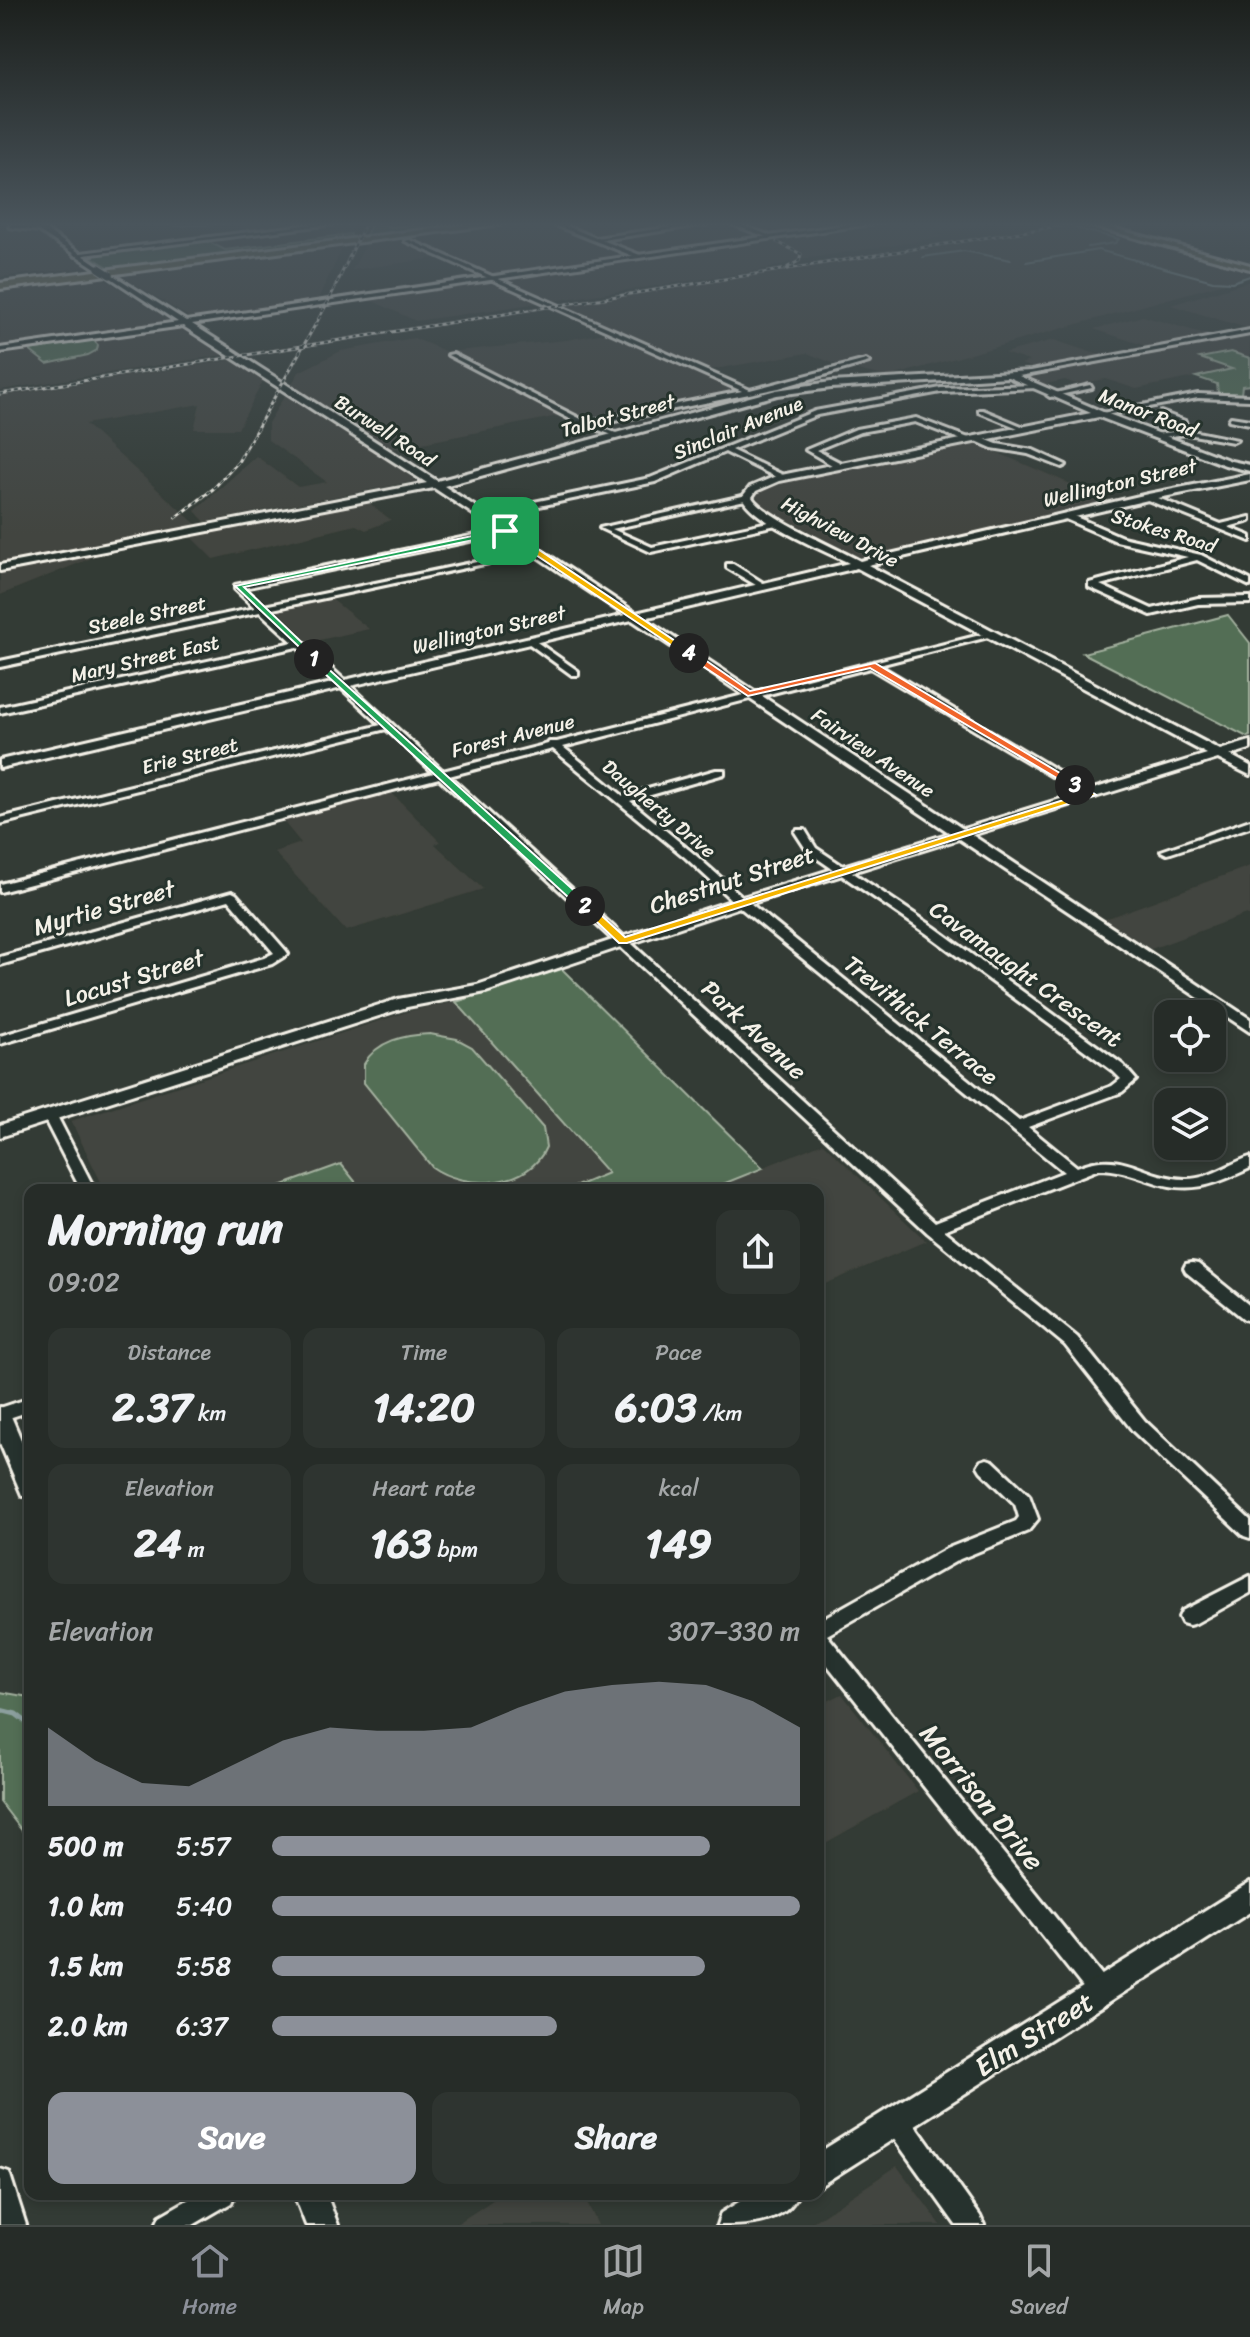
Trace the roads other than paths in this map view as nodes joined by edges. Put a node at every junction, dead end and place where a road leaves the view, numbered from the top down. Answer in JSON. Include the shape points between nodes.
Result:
{"nodes":[{"id":1,"x":165,"y":326,"type":"edge"},
{"id":2,"x":188,"y":326,"type":"edge"},
{"id":3,"x":598,"y":326,"type":"edge"},
{"id":4,"x":1250,"y":332,"type":"edge"},
{"id":5,"x":0,"y":350,"type":"edge"},
{"id":6,"x":451,"y":355,"type":"dead end"},
{"id":7,"x":870,"y":361,"type":"dead end"},
{"id":8,"x":1012,"y":376,"type":"junction"},
{"id":9,"x":1035,"y":387,"type":"junction"},
{"id":10,"x":1090,"y":387,"type":"dead end"},
{"id":11,"x":749,"y":392,"type":"junction"},
{"id":12,"x":1050,"y":395,"type":"junction"},
{"id":13,"x":1250,"y":398,"type":"edge"},
{"id":14,"x":981,"y":411,"type":"dead end"},
{"id":15,"x":1100,"y":414,"type":"junction"},
{"id":16,"x":1160,"y":419,"type":"dead end"},
{"id":17,"x":1231,"y":419,"type":"dead end"},
{"id":18,"x":1250,"y":422,"type":"edge"},
{"id":19,"x":587,"y":424,"type":"junction"},
{"id":20,"x":1025,"y":429,"type":"junction"},
{"id":21,"x":1184,"y":432,"type":"junction"},
{"id":22,"x":617,"y":435,"type":"junction"},
{"id":23,"x":1158,"y":436,"type":"junction"},
{"id":24,"x":974,"y":439,"type":"junction"},
{"id":25,"x":1233,"y":440,"type":"dead end"},
{"id":26,"x":726,"y":450,"type":"junction"},
{"id":27,"x":1062,"y":465,"type":"dead end"},
{"id":28,"x":840,"y":466,"type":"junction"},
{"id":29,"x":1247,"y":472,"type":"edge"},
{"id":30,"x":782,"y":478,"type":"junction"},
{"id":31,"x":434,"y":484,"type":"junction"},
{"id":32,"x":747,"y":497,"type":"junction"},
{"id":33,"x":1148,"y":497,"type":"junction"},
{"id":34,"x":504,"y":509,"type":"dead end"},
{"id":35,"x":1066,"y":516,"type":"junction"},
{"id":36,"x":1250,"y":519,"type":"edge"},
{"id":37,"x":778,"y":522,"type":"junction"},
{"id":38,"x":1219,"y":527,"type":"junction"},
{"id":39,"x":505,"y":531,"type":"junction"},
{"id":40,"x":1250,"y":539,"type":"edge"},
{"id":41,"x":536,"y":551,"type":"junction"},
{"id":42,"x":1198,"y":557,"type":"junction"},
{"id":43,"x":857,"y":564,"type":"junction"},
{"id":44,"x":730,"y":566,"type":"dead end"},
{"id":45,"x":0,"y":568,"type":"edge"},
{"id":46,"x":1250,"y":583,"type":"edge"},
{"id":47,"x":764,"y":586,"type":"junction"},
{"id":48,"x":1250,"y":600,"type":"edge"},
{"id":49,"x":260,"y":609,"type":"junction"},
{"id":50,"x":634,"y":616,"type":"junction"},
{"id":51,"x":989,"y":634,"type":"junction"},
{"id":52,"x":531,"y":641,"type":"junction"},
{"id":53,"x":298,"y":644,"type":"junction"},
{"id":54,"x":0,"y":664,"type":"edge"},
{"id":55,"x":872,"y":665,"type":"junction"},
{"id":56,"x":575,"y":673,"type":"dead end"},
{"id":57,"x":343,"y":685,"type":"junction"},
{"id":58,"x":748,"y":694,"type":"junction"},
{"id":59,"x":0,"y":710,"type":"edge"},
{"id":60,"x":388,"y":726,"type":"junction"},
{"id":61,"x":553,"y":744,"type":"junction"},
{"id":62,"x":1250,"y":745,"type":"edge"},
{"id":63,"x":1219,"y":755,"type":"junction"},
{"id":64,"x":0,"y":764,"type":"edge"},
{"id":65,"x":1250,"y":771,"type":"edge"},
{"id":66,"x":720,"y":772,"type":"dead end"},
{"id":67,"x":440,"y":773,"type":"junction"},
{"id":68,"x":1091,"y":795,"type":"junction"},
{"id":69,"x":622,"y":800,"type":"junction"},
{"id":70,"x":0,"y":821,"type":"edge"},
{"id":71,"x":1250,"y":823,"type":"edge"},
{"id":72,"x":801,"y":832,"type":"dead end"},
{"id":73,"x":960,"y":835,"type":"junction"},
{"id":74,"x":1167,"y":851,"type":"dead end"},
{"id":75,"x":840,"y":871,"type":"junction"},
{"id":76,"x":0,"y":888,"type":"edge"},
{"id":77,"x":220,"y":898,"type":"joint"},
{"id":78,"x":741,"y":902,"type":"junction"},
{"id":79,"x":623,"y":941,"type":"junction"},
{"id":80,"x":0,"y":961,"type":"edge"},
{"id":81,"x":1250,"y":1027,"type":"edge"},
{"id":82,"x":0,"y":1040,"type":"edge"},
{"id":83,"x":50,"y":1116,"type":"junction"},
{"id":84,"x":1018,"y":1126,"type":"junction"},
{"id":85,"x":0,"y":1131,"type":"edge"},
{"id":86,"x":1250,"y":1162,"type":"edge"},
{"id":87,"x":1074,"y":1172,"type":"junction"},
{"id":88,"x":85,"y":1184,"type":"edge"},
{"id":89,"x":933,"y":1229,"type":"junction"},
{"id":90,"x":1192,"y":1268,"type":"dead end"},
{"id":91,"x":1250,"y":1315,"type":"edge"},
{"id":92,"x":24,"y":1406,"type":"edge"},
{"id":93,"x":0,"y":1415,"type":"edge"},
{"id":94,"x":987,"y":1466,"type":"dead end"},
{"id":95,"x":24,"y":1474,"type":"edge"},
{"id":96,"x":1250,"y":1531,"type":"edge"},
{"id":97,"x":1250,"y":1584,"type":"edge"},
{"id":98,"x":1189,"y":1617,"type":"dead end"},
{"id":99,"x":824,"y":1628,"type":"edge"},
{"id":100,"x":824,"y":1646,"type":"edge"},
{"id":101,"x":1250,"y":1896,"type":"edge"},
{"id":102,"x":1101,"y":1992,"type":"junction"},
{"id":103,"x":897,"y":2121,"type":"junction"},
{"id":104,"x":824,"y":2167,"type":"edge"},
{"id":105,"x":0,"y":2181,"type":"edge"},
{"id":106,"x":212,"y":2200,"type":"edge"},
{"id":107,"x":312,"y":2200,"type":"edge"},
{"id":108,"x":773,"y":2200,"type":"edge"},
{"id":109,"x":13,"y":2225,"type":"edge"},
{"id":110,"x":169,"y":2225,"type":"edge"},
{"id":111,"x":322,"y":2225,"type":"edge"},
{"id":112,"x":733,"y":2225,"type":"edge"},
{"id":113,"x":971,"y":2225,"type":"edge"}],
"edges":[{"from":1,"to":5,"type":"street"},
{"from":2,"to":31,"type":"street","name":"Burwell Road"},
{"from":3,"to":11,"type":"street"},
{"from":4,"to":8,"type":"street","name":"Talbot Street"},
{"from":6,"to":19,"type":"street"},
{"from":7,"to":11,"type":"street"},
{"from":8,"to":9,"type":"street","name":"Manor Road"},
{"from":8,"to":22,"type":"street","name":"Talbot Street","via":[[776,393]]},
{"from":9,"to":12,"type":"street","name":"Manor Road"},
{"from":9,"to":26,"type":"street","name":"Sinclair Avenue","via":[[941,390],[815,413]]},
{"from":10,"to":12,"type":"street"},
{"from":11,"to":19,"type":"street"},
{"from":12,"to":15,"type":"street","name":"Manor Road"},
{"from":13,"to":15,"type":"street","name":"Highview Drive","via":[[1198,396]]},
{"from":14,"to":20,"type":"street"},
{"from":15,"to":20,"type":"street","name":"Highview Drive"},
{"from":15,"to":23,"type":"street","name":"Manor Road"},
{"from":16,"to":21,"type":"street","via":[[1185,424]]},
{"from":17,"to":18,"type":"street"},
{"from":19,"to":22,"type":"street"},
{"from":20,"to":24,"type":"street","name":"Highview Drive"},
{"from":21,"to":23,"type":"street"},
{"from":21,"to":25,"type":"street"},
{"from":22,"to":31,"type":"street","name":"Talbot Street"},
{"from":23,"to":29,"type":"street","name":"Manor Road"},
{"from":24,"to":27,"type":"street"},
{"from":24,"to":28,"type":"street","name":"Highview Drive"},
{"from":24,"to":28,"type":"street","via":[[916,420],[855,431],[810,450]]},
{"from":26,"to":30,"type":"street"},
{"from":26,"to":34,"type":"street","name":"Sinclair Avenue","via":[[641,483]]},
{"from":28,"to":30,"type":"street","name":"Highview Drive"},
{"from":29,"to":33,"type":"street","name":"Wellington Street"},
{"from":30,"to":32,"type":"street","name":"Highview Drive","via":[[759,485]]},
{"from":31,"to":39,"type":"street","name":"Fairview Avenue"},
{"from":31,"to":45,"type":"street","name":"Talbot Street"},
{"from":32,"to":37,"type":"street","name":"Highview Drive","via":[[754,508]]},
{"from":32,"to":37,"type":"street","via":[[604,528],[651,550]]},
{"from":33,"to":35,"type":"street","name":"Wellington Street"},
{"from":33,"to":38,"type":"street"},
{"from":35,"to":42,"type":"street","name":"Stokes Road","via":[[1119,539]]},
{"from":35,"to":43,"type":"street","name":"Wellington Street"},
{"from":36,"to":38,"type":"street"},
{"from":37,"to":43,"type":"street","name":"Highview Drive"},
{"from":38,"to":40,"type":"street"},
{"from":39,"to":41,"type":"street","name":"Fairview Avenue"},
{"from":39,"to":49,"type":"street","name":"Park Avenue","via":[[238,587]]},
{"from":41,"to":49,"type":"street","name":"Steele Street"},
{"from":41,"to":50,"type":"street","name":"Fairview Avenue"},
{"from":42,"to":46,"type":"street","name":"Stokes Road"},
{"from":42,"to":48,"type":"street","via":[[1092,585],[1151,612],[1198,601]]},
{"from":43,"to":47,"type":"street","name":"Wellington Street"},
{"from":43,"to":51,"type":"street","name":"Highview Drive"},
{"from":44,"to":47,"type":"street"},
{"from":47,"to":50,"type":"street","name":"Wellington Street"},
{"from":49,"to":53,"type":"street","name":"Park Avenue"},
{"from":49,"to":54,"type":"street","name":"Steele Street"},
{"from":50,"to":52,"type":"street","name":"Wellington Street"},
{"from":50,"to":58,"type":"street","name":"Fairview Avenue"},
{"from":51,"to":55,"type":"street","name":"Forest Avenue"},
{"from":51,"to":63,"type":"street","name":"Highview Drive"},
{"from":52,"to":56,"type":"street"},
{"from":52,"to":57,"type":"street","name":"Wellington Street"},
{"from":53,"to":57,"type":"street","name":"Park Avenue"},
{"from":53,"to":59,"type":"street","name":"Mary Street East"},
{"from":55,"to":58,"type":"street","name":"Forest Avenue"},
{"from":55,"to":68,"type":"street"},
{"from":57,"to":60,"type":"street","name":"Park Avenue"},
{"from":57,"to":64,"type":"street","name":"Wellington Street"},
{"from":58,"to":61,"type":"street","name":"Forest Avenue"},
{"from":58,"to":73,"type":"street","name":"Fairview Avenue"},
{"from":60,"to":67,"type":"street","name":"Park Avenue"},
{"from":60,"to":70,"type":"street","name":"Erie Street"},
{"from":61,"to":67,"type":"street","name":"Forest Avenue"},
{"from":61,"to":69,"type":"street","name":"Daugherty Drive"},
{"from":62,"to":63,"type":"street","name":"Chestnut Street"},
{"from":63,"to":65,"type":"street","name":"Highview Drive"},
{"from":63,"to":68,"type":"street","name":"Chestnut Street"},
{"from":66,"to":69,"type":"street"},
{"from":67,"to":76,"type":"street","name":"Forest Avenue"},
{"from":67,"to":79,"type":"street","name":"Park Avenue"},
{"from":68,"to":73,"type":"street","name":"Chestnut Street"},
{"from":69,"to":78,"type":"street","name":"Daugherty Drive"},
{"from":71,"to":74,"type":"street"},
{"from":72,"to":75,"type":"street","name":"Cavamaught Crescent","via":[[807,845]]},
{"from":73,"to":75,"type":"street","name":"Chestnut Street"},
{"from":73,"to":81,"type":"street","name":"Fairview Avenue"},
{"from":75,"to":78,"type":"street","name":"Chestnut Street"},
{"from":75,"to":84,"type":"street","name":"Cavamaught Crescent","via":[[930,930],[1129,1080]]},
{"from":77,"to":80,"type":"street","name":"Myrtie Street"},
{"from":77,"to":82,"type":"street","name":"Locust Street","via":[[236,897],[280,955]]},
{"from":78,"to":79,"type":"street","name":"Chestnut Street"},
{"from":78,"to":84,"type":"street","name":"Trevithick Terrace"},
{"from":79,"to":83,"type":"street","name":"Chestnut Street","via":[[467,992],[404,1003]]},
{"from":79,"to":89,"type":"street","name":"Park Avenue"},
{"from":83,"to":85,"type":"street","name":"Chestnut Street"},
{"from":83,"to":88,"type":"street"},
{"from":84,"to":87,"type":"street","name":"Trevithick Terrace"},
{"from":86,"to":87,"type":"street","via":[[1185,1185],[1115,1164]]},
{"from":87,"to":89,"type":"street"},
{"from":89,"to":96,"type":"street","name":"Park Avenue","via":[[1071,1341],[1139,1426]]},
{"from":90,"to":91,"type":"street"},
{"from":92,"to":93,"type":"street"},
{"from":93,"to":95,"type":"street"},
{"from":94,"to":99,"type":"street","via":[[1023,1500],[1029,1519],[1022,1526],[953,1554]]},
{"from":97,"to":98,"type":"street"},
{"from":100,"to":102,"type":"street","name":"Morrison Drive"},
{"from":101,"to":102,"type":"street","name":"Elm Street"},
{"from":102,"to":103,"type":"street","name":"Elm Street"},
{"from":103,"to":104,"type":"street","name":"Elm Street"},
{"from":103,"to":113,"type":"street"},
{"from":105,"to":109,"type":"street"},
{"from":106,"to":110,"type":"street"},
{"from":107,"to":111,"type":"street"},
{"from":108,"to":112,"type":"street"}]}
